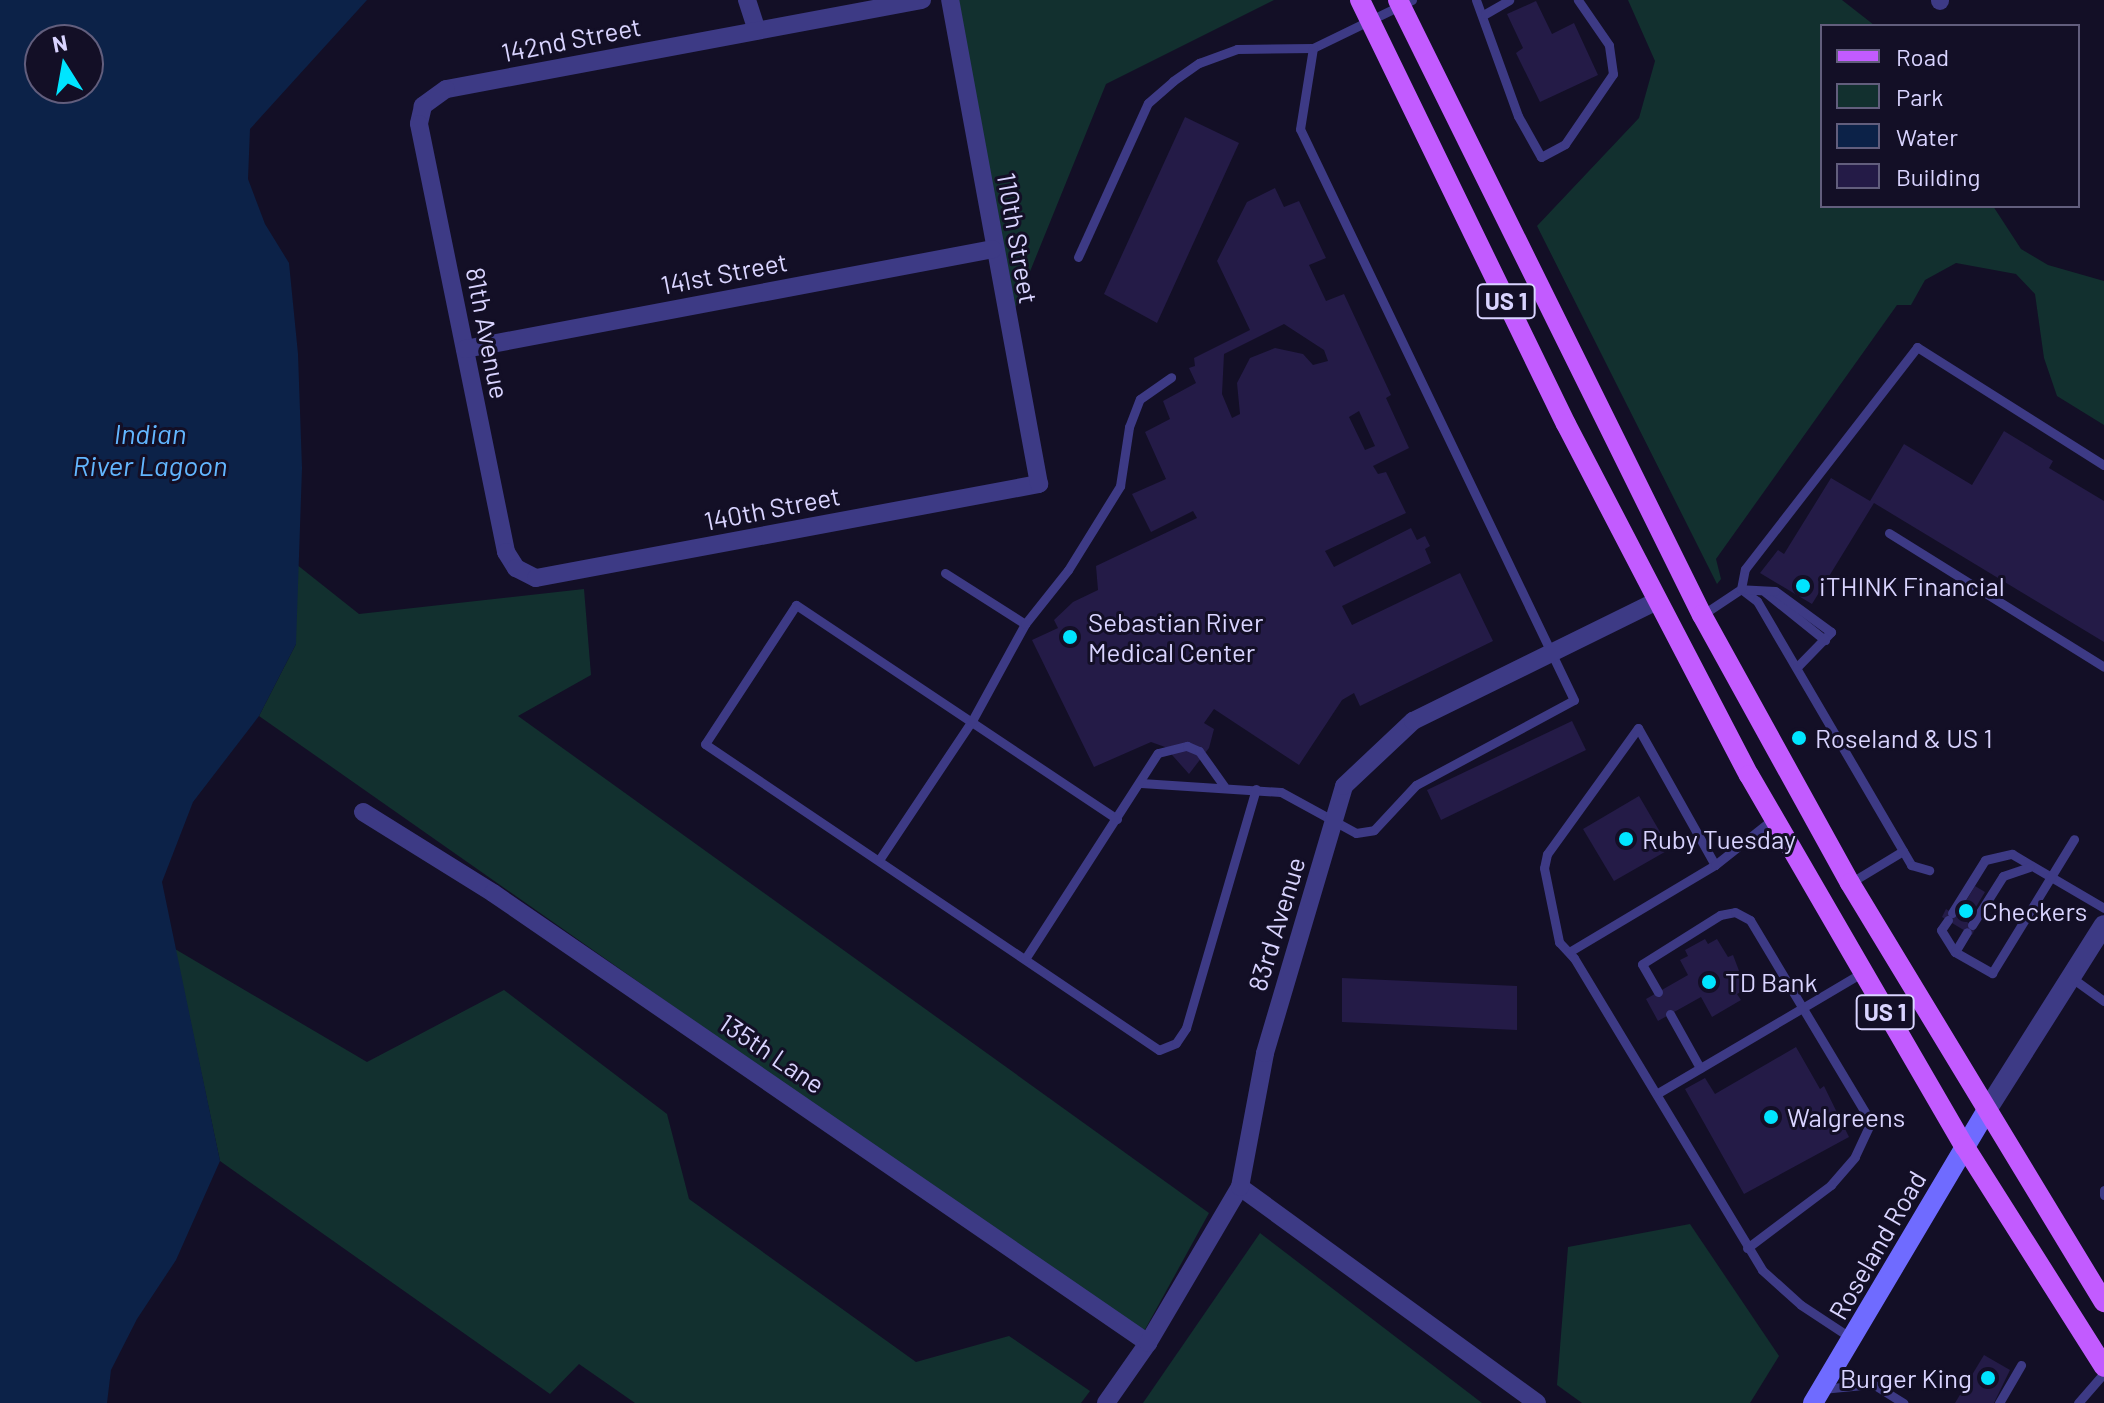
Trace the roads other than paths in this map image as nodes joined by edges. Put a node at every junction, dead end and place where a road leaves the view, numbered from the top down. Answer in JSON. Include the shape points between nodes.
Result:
{"nodes":[{"id":1,"x":747,"y":0,"type":"edge"},
{"id":2,"x":922,"y":0,"type":"edge"},
{"id":3,"x":950,"y":0,"type":"edge"},
{"id":4,"x":1360,"y":0,"type":"edge"},
{"id":5,"x":1476,"y":0,"type":"edge"},
{"id":6,"x":1509,"y":0,"type":"edge"},
{"id":7,"x":1578,"y":0,"type":"edge"},
{"id":8,"x":1404,"y":2,"type":"edge"},
{"id":9,"x":1485,"y":14,"type":"junction"},
{"id":10,"x":1369,"y":20,"type":"junction"},
{"id":11,"x":757,"y":30,"type":"junction"},
{"id":12,"x":1313,"y":48,"type":"junction"},
{"id":13,"x":423,"y":106,"type":"joint"},
{"id":14,"x":993,"y":249,"type":"junction"},
{"id":15,"x":1078,"y":257,"type":"dead end"},
{"id":16,"x":465,"y":349,"type":"junction"},
{"id":17,"x":1171,"y":377,"type":"dead end"},
{"id":18,"x":2104,"y":465,"type":"edge"},
{"id":19,"x":1039,"y":484,"type":"joint"},
{"id":20,"x":1889,"y":533,"type":"dead end"},
{"id":21,"x":516,"y":568,"type":"joint"},
{"id":22,"x":945,"y":573,"type":"dead end"},
{"id":23,"x":1741,"y":589,"type":"junction"},
{"id":24,"x":1657,"y":601,"type":"junction"},
{"id":25,"x":1705,"y":621,"type":"junction"},
{"id":26,"x":1025,"y":624,"type":"junction"},
{"id":27,"x":1549,"y":654,"type":"junction"},
{"id":28,"x":1797,"y":667,"type":"junction"},
{"id":29,"x":2104,"y":667,"type":"edge"},
{"id":30,"x":973,"y":719,"type":"junction"},
{"id":31,"x":1141,"y":783,"type":"junction"},
{"id":32,"x":1224,"y":786,"type":"junction"},
{"id":33,"x":1256,"y":789,"type":"junction"},
{"id":34,"x":363,"y":812,"type":"dead end"},
{"id":35,"x":1774,"y":818,"type":"junction"},
{"id":36,"x":1117,"y":819,"type":"junction"},
{"id":37,"x":1333,"y":823,"type":"junction"},
{"id":38,"x":2074,"y":839,"type":"dead end"},
{"id":39,"x":1903,"y":851,"type":"junction"},
{"id":40,"x":879,"y":860,"type":"junction"},
{"id":41,"x":1715,"y":865,"type":"junction"},
{"id":42,"x":2029,"y":867,"type":"junction"},
{"id":43,"x":1929,"y":870,"type":"dead end"},
{"id":44,"x":2050,"y":878,"type":"junction"},
{"id":45,"x":1850,"y":883,"type":"junction"},
{"id":46,"x":2104,"y":908,"type":"edge"},
{"id":47,"x":2104,"y":925,"type":"edge"},
{"id":48,"x":1569,"y":952,"type":"junction"},
{"id":49,"x":1955,"y":952,"type":"junction"},
{"id":50,"x":1025,"y":959,"type":"junction"},
{"id":51,"x":1862,"y":973,"type":"junction"},
{"id":52,"x":2072,"y":978,"type":"junction"},
{"id":53,"x":1658,"y":992,"type":"dead end"},
{"id":54,"x":2104,"y":1001,"type":"edge"},
{"id":55,"x":1801,"y":1009,"type":"junction"},
{"id":56,"x":1670,"y":1014,"type":"dead end"},
{"id":57,"x":1700,"y":1068,"type":"junction"},
{"id":58,"x":1658,"y":1093,"type":"junction"},
{"id":59,"x":1985,"y":1113,"type":"junction"},
{"id":60,"x":1965,"y":1147,"type":"junction"},
{"id":61,"x":1240,"y":1187,"type":"junction"},
{"id":62,"x":1747,"y":1248,"type":"junction"},
{"id":63,"x":2104,"y":1302,"type":"edge"},
{"id":64,"x":1853,"y":1340,"type":"junction"},
{"id":65,"x":1148,"y":1343,"type":"junction"},
{"id":66,"x":2021,"y":1365,"type":"dead end"},
{"id":67,"x":2104,"y":1370,"type":"edge"},
{"id":68,"x":1818,"y":1396,"type":"edge"},
{"id":69,"x":1106,"y":1403,"type":"edge"},
{"id":70,"x":1537,"y":1403,"type":"edge"},
{"id":71,"x":1904,"y":1403,"type":"edge"},
{"id":72,"x":1999,"y":1403,"type":"edge"},
{"id":73,"x":2078,"y":1403,"type":"edge"}],
"edges":[{"from":1,"to":11,"type":"street"},
{"from":2,"to":11,"type":"street","name":"142nd Street"},
{"from":3,"to":14,"type":"street","name":"110th Street"},
{"from":4,"to":10,"type":"main road","number":"US 1"},
{"from":5,"to":9,"type":"lane"},
{"from":6,"to":9,"type":"lane"},
{"from":7,"to":9,"type":"lane","via":[[1609,45],[1613,74],[1565,144],[1541,157],[1518,116]]},
{"from":8,"to":10,"type":"lane"},
{"from":8,"to":25,"type":"main road","number":"US 1"},
{"from":10,"to":12,"type":"lane"},
{"from":10,"to":24,"type":"main road","number":"US 1"},
{"from":11,"to":13,"type":"street","name":"142nd Street","via":[[446,89]]},
{"from":12,"to":15,"type":"lane","via":[[1237,49],[1199,63],[1148,103]]},
{"from":12,"to":27,"type":"lane","via":[[1300,129]]},
{"from":13,"to":16,"type":"street","name":"81th Avenue","via":[[419,124]]},
{"from":14,"to":16,"type":"street","name":"141st Street"},
{"from":14,"to":19,"type":"street","name":"110th Street"},
{"from":16,"to":21,"type":"street","name":"81th Avenue","via":[[506,552]]},
{"from":17,"to":26,"type":"lane","via":[[1140,399],[1129,427],[1120,486],[1068,570]]},
{"from":18,"to":23,"type":"lane","via":[[1917,347],[1745,569]]},
{"from":19,"to":21,"type":"street","name":"140th Street","via":[[536,578]]},
{"from":20,"to":29,"type":"lane"},
{"from":22,"to":26,"type":"lane"},
{"from":23,"to":25,"type":"lane"},
{"from":23,"to":28,"type":"lane","via":[[1765,611]]},
{"from":23,"to":28,"type":"lane","via":[[1763,590],[1828,636]]},
{"from":24,"to":25,"type":"main road"},
{"from":24,"to":27,"type":"street","name":"83rd Avenue"},
{"from":24,"to":35,"type":"main road","number":"US 1"},
{"from":25,"to":45,"type":"main road","number":"US 1"},
{"from":26,"to":30,"type":"lane"},
{"from":27,"to":37,"type":"street","name":"83rd Avenue","via":[[1413,721],[1344,786]]},
{"from":27,"to":37,"type":"lane","via":[[1574,700],[1566,707],[1416,785],[1374,830],[1356,833]]},
{"from":28,"to":39,"type":"lane"},
{"from":30,"to":36,"type":"lane"},
{"from":30,"to":40,"type":"lane"},
{"from":30,"to":40,"type":"lane","via":[[796,605],[705,744]]},
{"from":31,"to":32,"type":"lane"},
{"from":31,"to":32,"type":"lane","via":[[1158,753],[1187,746],[1212,764]]},
{"from":31,"to":36,"type":"lane"},
{"from":32,"to":33,"type":"lane"},
{"from":33,"to":37,"type":"lane","via":[[1281,792]]},
{"from":33,"to":50,"type":"lane","via":[[1206,969],[1176,1043],[1159,1050]]},
{"from":34,"to":65,"type":"street","name":"135th Lane","via":[[493,893]]},
{"from":35,"to":41,"type":"lane"},
{"from":35,"to":51,"type":"main road","number":"US 1"},
{"from":36,"to":50,"type":"lane"},
{"from":37,"to":61,"type":"street","name":"83rd Avenue","via":[[1265,1053]]},
{"from":38,"to":44,"type":"lane"},
{"from":39,"to":43,"type":"lane","via":[[1916,869]]},
{"from":39,"to":45,"type":"lane"},
{"from":40,"to":50,"type":"lane"},
{"from":41,"to":48,"type":"lane"},
{"from":41,"to":48,"type":"lane","via":[[1638,728],[1547,854],[1544,868],[1559,942]]},
{"from":42,"to":44,"type":"lane"},
{"from":42,"to":49,"type":"lane","via":[[2003,876]]},
{"from":42,"to":49,"type":"lane","via":[[2012,854],[1985,860],[1941,930]]},
{"from":44,"to":46,"type":"lane"},
{"from":44,"to":49,"type":"lane","via":[[1992,973]]},
{"from":45,"to":59,"type":"main road","number":"US 1"},
{"from":47,"to":52,"type":"street"},
{"from":48,"to":58,"type":"lane"},
{"from":51,"to":55,"type":"lane"},
{"from":51,"to":60,"type":"main road","number":"US 1"},
{"from":52,"to":54,"type":"lane"},
{"from":52,"to":59,"type":"street"},
{"from":53,"to":55,"type":"lane","via":[[1642,964],[1720,915],[1735,912],[1750,920]]},
{"from":55,"to":57,"type":"lane"},
{"from":55,"to":62,"type":"lane","via":[[1871,1122],[1869,1135],[1831,1185]]},
{"from":56,"to":57,"type":"lane"},
{"from":57,"to":58,"type":"lane"},
{"from":58,"to":62,"type":"lane"},
{"from":59,"to":60,"type":"main road","name":"Roseland Road"},
{"from":59,"to":63,"type":"main road","number":"US 1"},
{"from":60,"to":64,"type":"main road","name":"Roseland Road"},
{"from":60,"to":67,"type":"main road","number":"US 1"},
{"from":61,"to":65,"type":"street","name":"83rd Avenue"},
{"from":61,"to":70,"type":"street"},
{"from":62,"to":64,"type":"lane","via":[[1762,1270],[1801,1305]]},
{"from":64,"to":68,"type":"main road","name":"Roseland Road"},
{"from":65,"to":69,"type":"street","name":"83rd Avenue"},
{"from":66,"to":72,"type":"lane"},
{"from":67,"to":73,"type":"lane"},
{"from":68,"to":71,"type":"lane","via":[[1873,1384]]}]}
